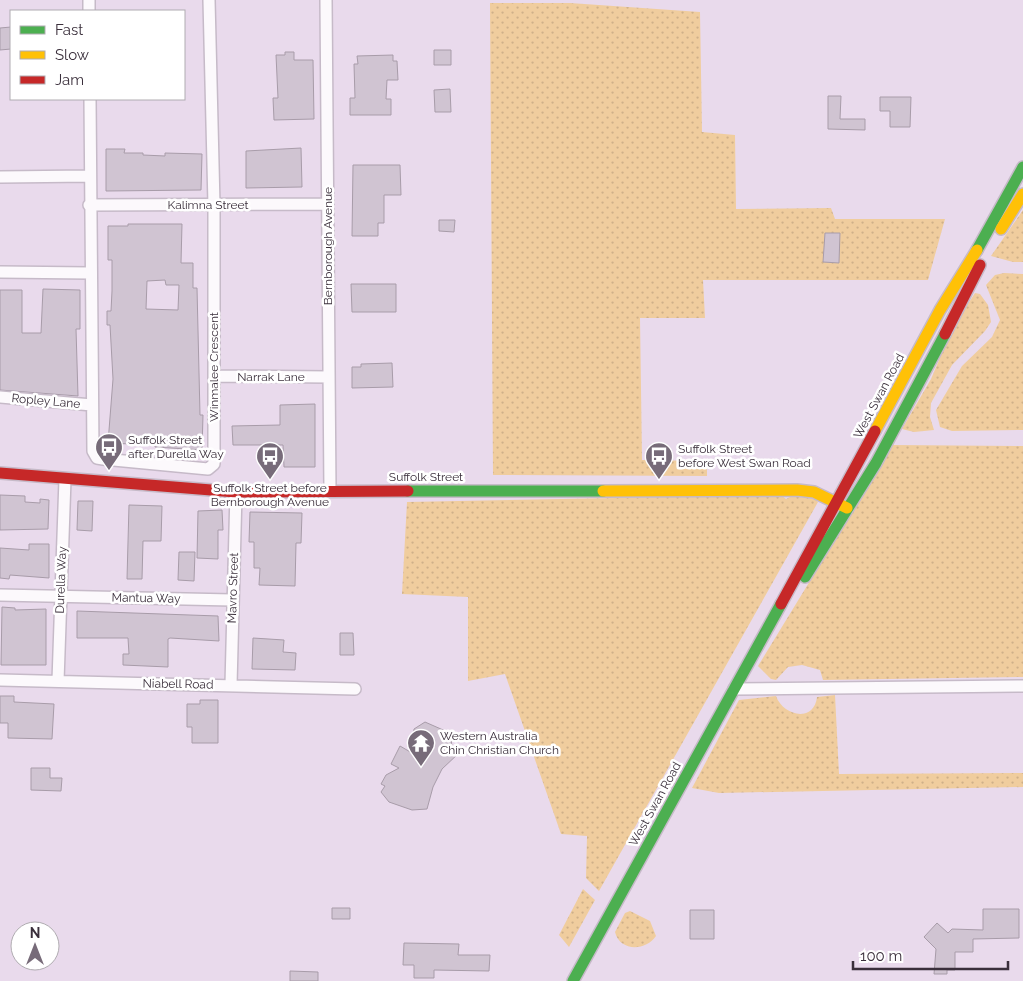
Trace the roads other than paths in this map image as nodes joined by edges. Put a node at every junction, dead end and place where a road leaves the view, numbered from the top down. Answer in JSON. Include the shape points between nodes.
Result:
{"nodes":[{"id":1,"x":210,"y":0,"type":"edge"},
{"id":2,"x":326,"y":0,"type":"edge"},
{"id":3,"x":90,"y":100,"type":"edge"},
{"id":4,"x":1023,"y":167,"type":"edge"},
{"id":5,"x":90,"y":176,"type":"junction"},
{"id":6,"x":0,"y":177,"type":"edge"},
{"id":7,"x":1023,"y":194,"type":"edge"},
{"id":8,"x":328,"y":204,"type":"junction"},
{"id":9,"x":89,"y":205,"type":"junction"},
{"id":10,"x":214,"y":205,"type":"junction"},
{"id":11,"x":0,"y":272,"type":"edge"},
{"id":12,"x":90,"y":273,"type":"junction"},
{"id":13,"x":214,"y":376,"type":"junction"},
{"id":14,"x":329,"y":377,"type":"junction"},
{"id":15,"x":0,"y":397,"type":"edge"},
{"id":16,"x":92,"y":405,"type":"junction"},
{"id":17,"x":0,"y":473,"type":"edge"},
{"id":18,"x":64,"y":479,"type":"junction"},
{"id":19,"x":330,"y":491,"type":"junction"},
{"id":20,"x":236,"y":492,"type":"junction"},
{"id":21,"x":835,"y":502,"type":"junction"},
{"id":22,"x":848,"y":509,"type":"junction"},
{"id":23,"x":0,"y":595,"type":"edge"},
{"id":24,"x":60,"y":596,"type":"junction"},
{"id":25,"x":232,"y":600,"type":"junction"},
{"id":26,"x":762,"y":640,"type":"junction"},
{"id":27,"x":0,"y":680,"type":"edge"},
{"id":28,"x":58,"y":681,"type":"junction"},
{"id":29,"x":231,"y":685,"type":"junction"},
{"id":30,"x":1023,"y":686,"type":"edge"},
{"id":31,"x":355,"y":689,"type":"dead end"},
{"id":32,"x":734,"y":690,"type":"junction"},
{"id":33,"x":573,"y":981,"type":"edge"}],
"edges":[{"from":1,"to":10,"type":"street","name":"Winmalee Crescent"},
{"from":2,"to":8,"type":"street","name":"Bernborough Avenue"},
{"from":3,"to":5,"type":"street","name":"Winmalee Crescent"},
{"from":4,"to":21,"type":"main road","name":"West Swan Road"},
{"from":5,"to":6,"type":"street"},
{"from":5,"to":9,"type":"street","name":"Winmalee Crescent"},
{"from":7,"to":22,"type":"main road","name":"West Swan Road","via":[[987,253],[911,401]]},
{"from":8,"to":10,"type":"street","name":"Kalimna Street"},
{"from":8,"to":14,"type":"street","name":"Bernborough Avenue"},
{"from":9,"to":10,"type":"street","name":"Kalimna Street"},
{"from":9,"to":12,"type":"street","name":"Winmalee Crescent"},
{"from":10,"to":13,"type":"street","name":"Winmalee Crescent"},
{"from":11,"to":12,"type":"street"},
{"from":12,"to":16,"type":"street","name":"Winmalee Crescent"},
{"from":13,"to":14,"type":"street","name":"Narrak Lane"},
{"from":13,"to":16,"type":"street","name":"Winmalee Crescent","via":[[214,464],[208,469],[97,458],[92,451]]},
{"from":14,"to":19,"type":"street","name":"Bernborough Avenue"},
{"from":15,"to":16,"type":"street","name":"Ropley Lane"},
{"from":17,"to":18,"type":"main road","name":"Suffolk Street"},
{"from":18,"to":20,"type":"main road","name":"Suffolk Street"},
{"from":18,"to":24,"type":"street","name":"Durella Way"},
{"from":19,"to":20,"type":"main road","name":"Suffolk Street"},
{"from":19,"to":21,"type":"main road","name":"Suffolk Street","via":[[766,489],[814,492]]},
{"from":20,"to":25,"type":"street","name":"Mavro Street"},
{"from":21,"to":22,"type":"main road","name":"Suffolk Street"},
{"from":21,"to":26,"type":"main road","name":"West Swan Road"},
{"from":22,"to":26,"type":"main road","name":"West Swan Road","via":[[834,536]]},
{"from":23,"to":24,"type":"street","name":"Mantua Way"},
{"from":24,"to":25,"type":"street","name":"Mantua Way"},
{"from":24,"to":28,"type":"street","name":"Durella Way"},
{"from":25,"to":29,"type":"street","name":"Mavro Street"},
{"from":26,"to":32,"type":"main road","name":"West Swan Road"},
{"from":27,"to":28,"type":"street","name":"Niabell Road"},
{"from":28,"to":29,"type":"street","name":"Niabell Road"},
{"from":29,"to":31,"type":"street","name":"Niabell Road"},
{"from":30,"to":32,"type":"street"},
{"from":32,"to":33,"type":"main road","name":"West Swan Road"}]}
